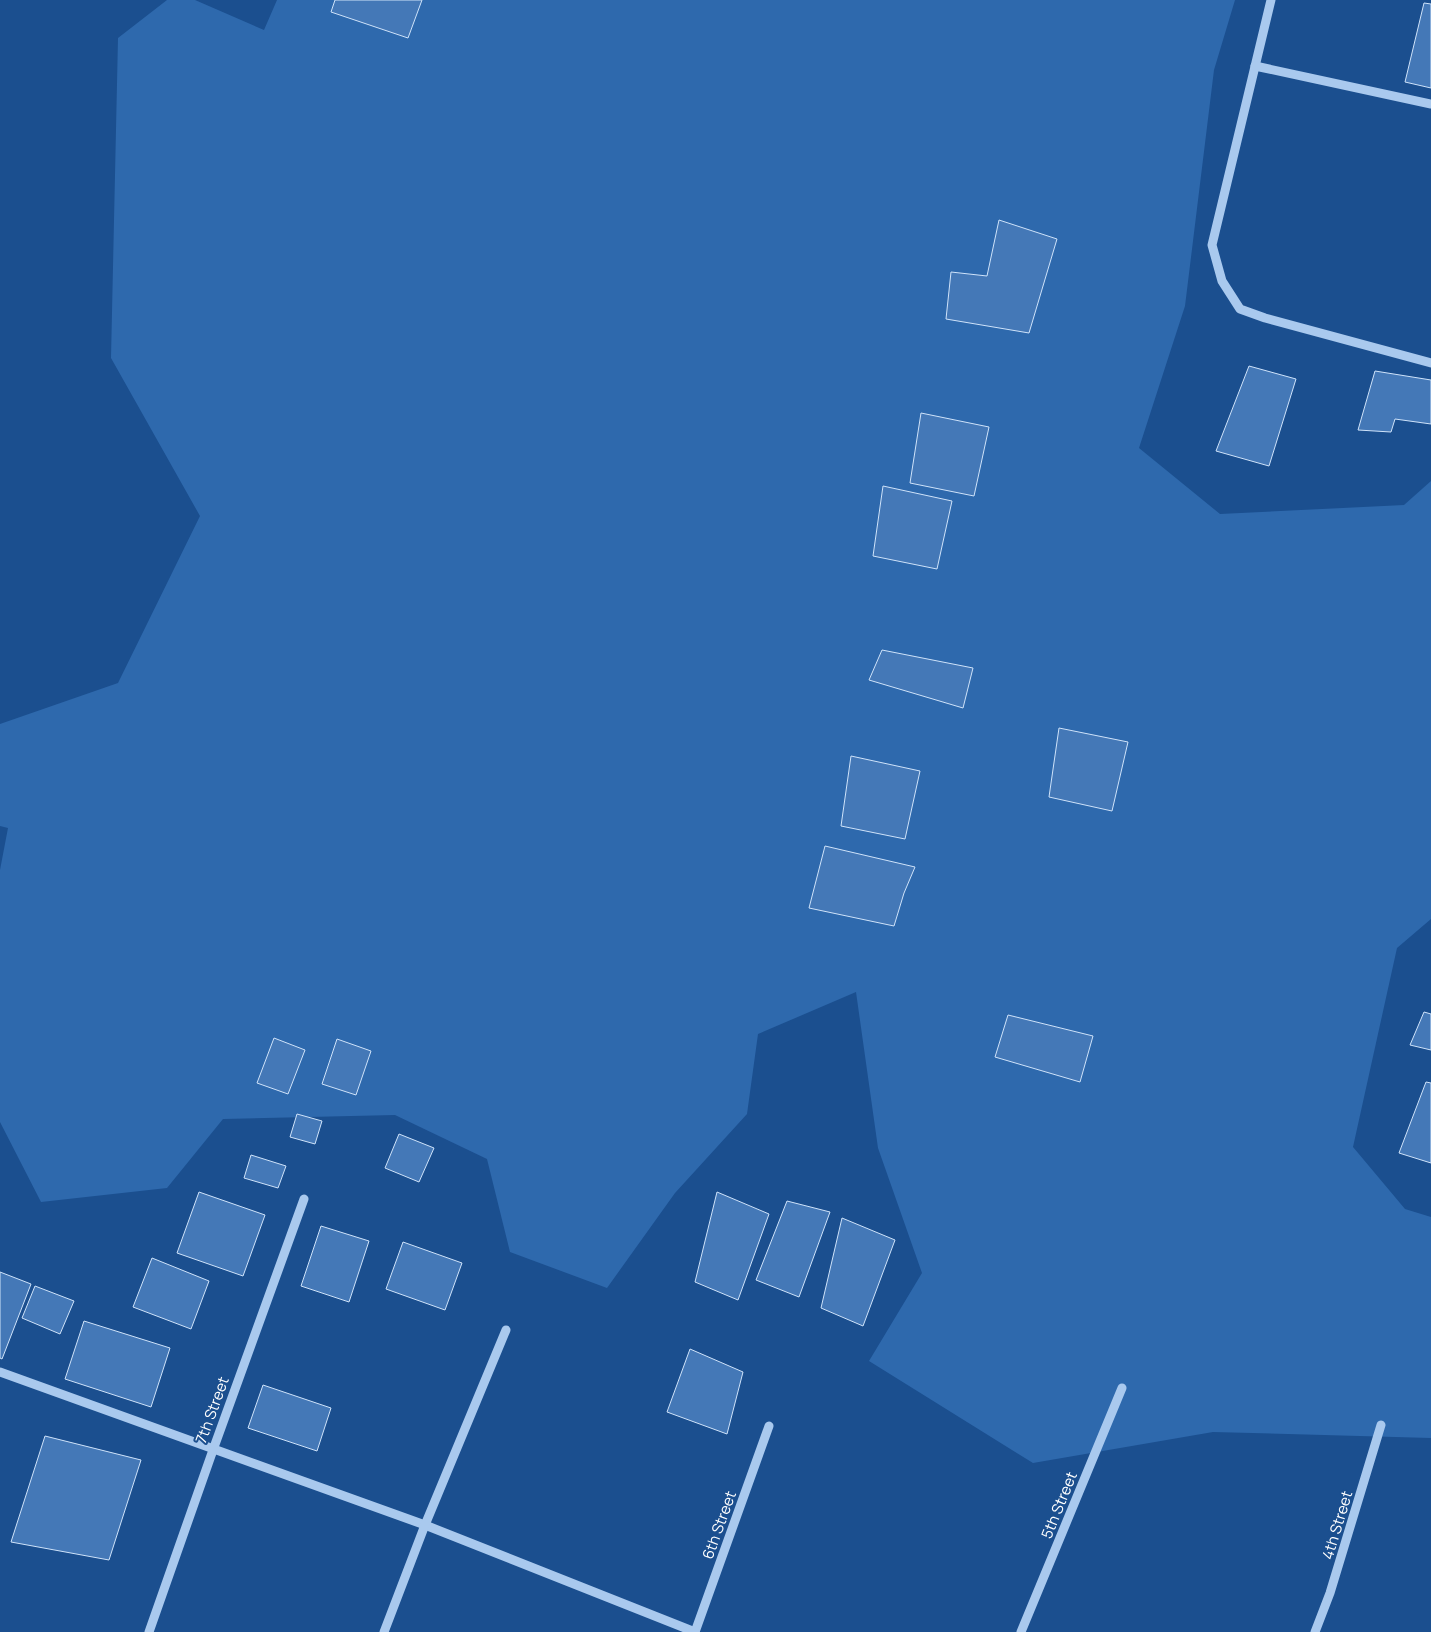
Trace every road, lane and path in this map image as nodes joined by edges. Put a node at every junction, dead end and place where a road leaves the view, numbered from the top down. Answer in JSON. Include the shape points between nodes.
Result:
{"nodes":[{"id":1,"x":1271,"y":0,"type":"edge"},
{"id":2,"x":1255,"y":66,"type":"junction"},
{"id":3,"x":1431,"y":104,"type":"edge"},
{"id":4,"x":1431,"y":363,"type":"edge"},
{"id":5,"x":304,"y":1199,"type":"dead end"},
{"id":6,"x":506,"y":1330,"type":"dead end"},
{"id":7,"x":0,"y":1372,"type":"edge"},
{"id":8,"x":1122,"y":1388,"type":"dead end"},
{"id":9,"x":1381,"y":1425,"type":"dead end"},
{"id":10,"x":768,"y":1426,"type":"dead end"},
{"id":11,"x":213,"y":1450,"type":"junction"},
{"id":12,"x":425,"y":1525,"type":"junction"},
{"id":13,"x":149,"y":1632,"type":"edge"},
{"id":14,"x":384,"y":1632,"type":"edge"},
{"id":15,"x":695,"y":1632,"type":"edge"},
{"id":16,"x":1022,"y":1632,"type":"edge"},
{"id":17,"x":1315,"y":1632,"type":"edge"}],
"edges":[{"from":1,"to":2,"type":"street"},
{"from":2,"to":3,"type":"street"},
{"from":2,"to":4,"type":"street","via":[[1212,245],[1222,281],[1240,309]]},
{"from":5,"to":11,"type":"street","name":"7th Street"},
{"from":6,"to":12,"type":"street"},
{"from":7,"to":11,"type":"street"},
{"from":8,"to":16,"type":"street","name":"5th Street"},
{"from":9,"to":17,"type":"street","name":"4th Street"},
{"from":10,"to":15,"type":"street","name":"6th Street"},
{"from":11,"to":12,"type":"street"},
{"from":11,"to":13,"type":"street","name":"7th Street"},
{"from":12,"to":14,"type":"street"},
{"from":12,"to":15,"type":"street"}]}
